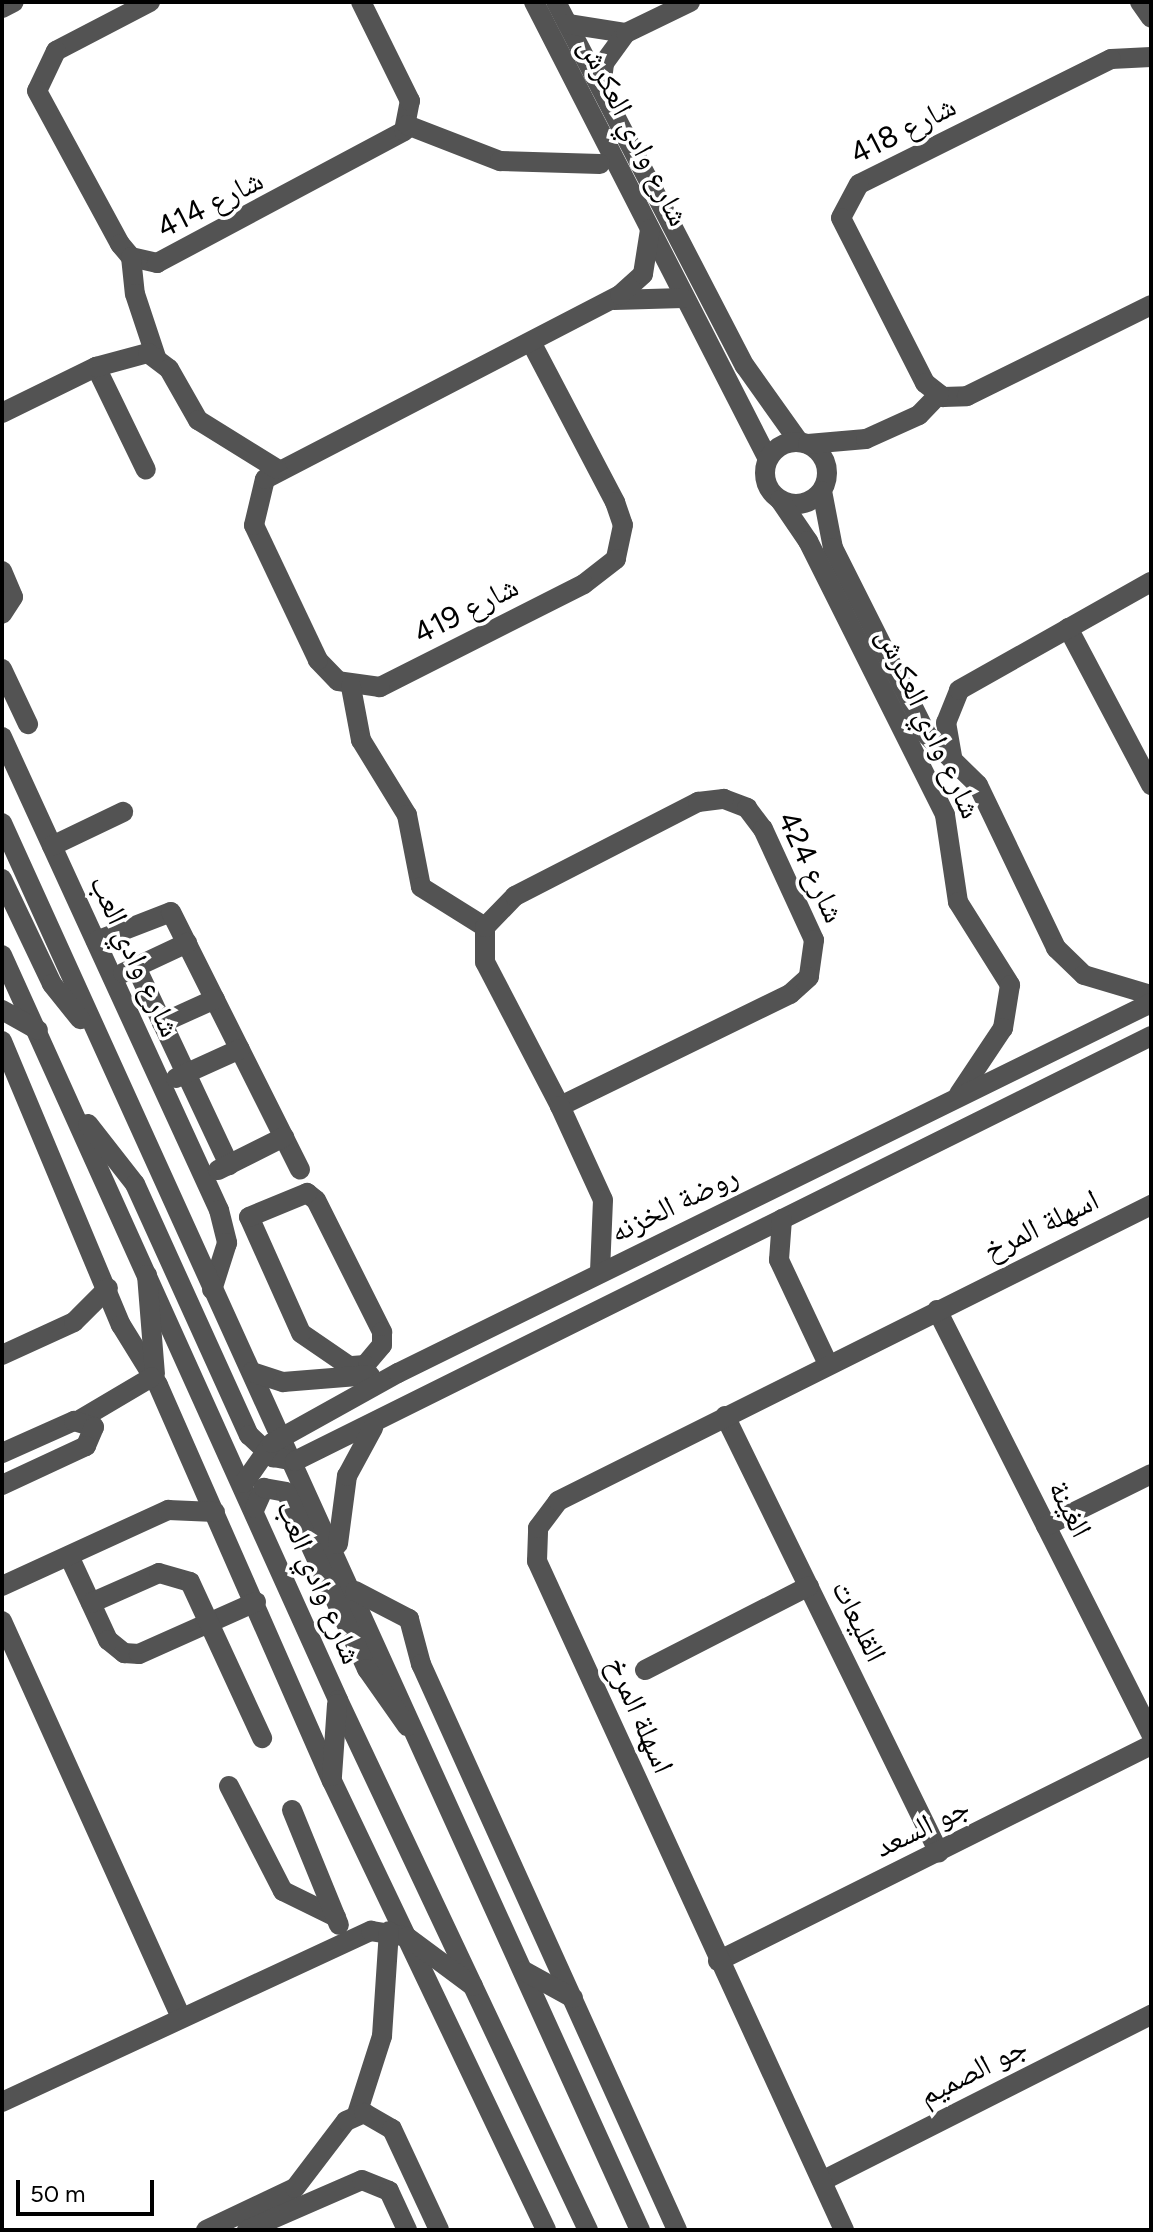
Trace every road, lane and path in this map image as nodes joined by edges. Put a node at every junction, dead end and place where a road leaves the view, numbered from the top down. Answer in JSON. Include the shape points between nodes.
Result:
{"nodes":[{"id":1,"x":14,"y":2,"type":"edge"},
{"id":2,"x":150,"y":2,"type":"edge"},
{"id":3,"x":361,"y":2,"type":"edge"},
{"id":4,"x":534,"y":2,"type":"edge"},
{"id":5,"x":556,"y":2,"type":"edge"},
{"id":6,"x":690,"y":2,"type":"edge"},
{"id":7,"x":1140,"y":2,"type":"edge"},
{"id":8,"x":2,"y":8,"type":"edge"},
{"id":9,"x":1151,"y":18,"type":"edge"},
{"id":10,"x":568,"y":24,"type":"junction"},
{"id":11,"x":626,"y":33,"type":"junction"},
{"id":12,"x":1149,"y":50,"type":"edge"},
{"id":13,"x":601,"y":88,"type":"junction"},
{"id":14,"x":407,"y":125,"type":"junction"},
{"id":15,"x":600,"y":164,"type":"dead end"},
{"id":16,"x":650,"y":230,"type":"junction"},
{"id":17,"x":131,"y":257,"type":"junction"},
{"id":18,"x":683,"y":298,"type":"junction"},
{"id":19,"x":606,"y":302,"type":"junction"},
{"id":20,"x":1151,"y":305,"type":"edge"},
{"id":21,"x":531,"y":342,"type":"junction"},
{"id":22,"x":156,"y":357,"type":"junction"},
{"id":23,"x":96,"y":367,"type":"junction"},
{"id":24,"x":939,"y":394,"type":"junction"},
{"id":25,"x":2,"y":413,"type":"edge"},
{"id":26,"x":866,"y":439,"type":"junction"},
{"id":27,"x":803,"y":443,"type":"junction"},
{"id":28,"x":768,"y":459,"type":"junction"},
{"id":29,"x":277,"y":469,"type":"junction"},
{"id":30,"x":146,"y":470,"type":"dead end"},
{"id":31,"x":825,"y":483,"type":"junction"},
{"id":32,"x":780,"y":500,"type":"junction"},
{"id":33,"x":2,"y":571,"type":"edge"},
{"id":34,"x":1151,"y":582,"type":"edge"},
{"id":35,"x":2,"y":614,"type":"edge"},
{"id":36,"x":1068,"y":628,"type":"junction"},
{"id":37,"x":2,"y":669,"type":"edge"},
{"id":38,"x":351,"y":687,"type":"junction"},
{"id":39,"x":28,"y":724,"type":"dead end"},
{"id":40,"x":2,"y":737,"type":"edge"},
{"id":41,"x":953,"y":762,"type":"junction"},
{"id":42,"x":1151,"y":785,"type":"edge"},
{"id":43,"x":123,"y":812,"type":"dead end"},
{"id":44,"x":2,"y":823,"type":"edge"},
{"id":45,"x":52,"y":846,"type":"junction"},
{"id":46,"x":2,"y":879,"type":"edge"},
{"id":47,"x":485,"y":927,"type":"junction"},
{"id":48,"x":96,"y":941,"type":"junction"},
{"id":49,"x":187,"y":943,"type":"junction"},
{"id":50,"x":2,"y":955,"type":"edge"},
{"id":51,"x":136,"y":967,"type":"junction"},
{"id":52,"x":112,"y":978,"type":"junction"},
{"id":53,"x":1151,"y":995,"type":"edge"},
{"id":54,"x":215,"y":999,"type":"junction"},
{"id":55,"x":1151,"y":1003,"type":"edge"},
{"id":56,"x":2,"y":1010,"type":"edge"},
{"id":57,"x":162,"y":1023,"type":"junction"},
{"id":58,"x":38,"y":1030,"type":"junction"},
{"id":59,"x":92,"y":1030,"type":"junction"},
{"id":60,"x":1151,"y":1036,"type":"edge"},
{"id":61,"x":2,"y":1041,"type":"edge"},
{"id":62,"x":240,"y":1049,"type":"junction"},
{"id":63,"x":186,"y":1073,"type":"junction"},
{"id":64,"x":161,"y":1084,"type":"junction"},
{"id":65,"x":953,"y":1102,"type":"junction"},
{"id":66,"x":560,"y":1106,"type":"junction"},
{"id":67,"x":78,"y":1115,"type":"junction"},
{"id":68,"x":284,"y":1137,"type":"junction"},
{"id":69,"x":229,"y":1165,"type":"junction"},
{"id":70,"x":300,"y":1170,"type":"dead end"},
{"id":71,"x":203,"y":1177,"type":"junction"},
{"id":72,"x":1151,"y":1205,"type":"edge"},
{"id":73,"x":249,"y":1217,"type":"junction"},
{"id":74,"x":782,"y":1219,"type":"junction"},
{"id":75,"x":224,"y":1227,"type":"junction"},
{"id":76,"x":607,"y":1230,"type":"junction"},
{"id":77,"x":741,"y":1239,"type":"junction"},
{"id":78,"x":641,"y":1253,"type":"junction"},
{"id":79,"x":779,"y":1260,"type":"junction"},
{"id":80,"x":146,"y":1263,"type":"junction"},
{"id":81,"x":600,"y":1273,"type":"junction"},
{"id":82,"x":108,"y":1288,"type":"junction"},
{"id":83,"x":212,"y":1290,"type":"junction"},
{"id":84,"x":534,"y":1309,"type":"junction"},
{"id":85,"x":937,"y":1310,"type":"junction"},
{"id":86,"x":74,"y":1322,"type":"junction"},
{"id":87,"x":121,"y":1325,"type":"junction"},
{"id":88,"x":549,"y":1337,"type":"junction"},
{"id":89,"x":2,"y":1355,"type":"edge"},
{"id":90,"x":828,"y":1364,"type":"junction"},
{"id":91,"x":252,"y":1372,"type":"junction"},
{"id":92,"x":398,"y":1373,"type":"junction"},
{"id":93,"x":155,"y":1381,"type":"junction"},
{"id":94,"x":725,"y":1416,"type":"junction"},
{"id":95,"x":81,"y":1419,"type":"junction"},
{"id":96,"x":375,"y":1425,"type":"junction"},
{"id":97,"x":282,"y":1437,"type":"junction"},
{"id":98,"x":263,"y":1450,"type":"junction"},
{"id":99,"x":2,"y":1453,"type":"edge"},
{"id":100,"x":295,"y":1461,"type":"junction"},
{"id":101,"x":195,"y":1468,"type":"junction"},
{"id":102,"x":1151,"y":1474,"type":"edge"},
{"id":103,"x":244,"y":1483,"type":"junction"},
{"id":104,"x":2,"y":1485,"type":"edge"},
{"id":105,"x":255,"y":1508,"type":"junction"},
{"id":106,"x":168,"y":1510,"type":"junction"},
{"id":107,"x":215,"y":1512,"type":"junction"},
{"id":108,"x":1046,"y":1526,"type":"junction"},
{"id":109,"x":339,"y":1554,"type":"junction"},
{"id":110,"x":69,"y":1556,"type":"junction"},
{"id":111,"x":2,"y":1586,"type":"edge"},
{"id":112,"x":809,"y":1586,"type":"junction"},
{"id":113,"x":355,"y":1591,"type":"junction"},
{"id":114,"x":256,"y":1602,"type":"junction"},
{"id":115,"x":91,"y":1603,"type":"junction"},
{"id":116,"x":2,"y":1621,"type":"edge"},
{"id":117,"x":210,"y":1622,"type":"junction"},
{"id":118,"x":645,"y":1670,"type":"dead end"},
{"id":119,"x":338,"y":1700,"type":"junction"},
{"id":120,"x":1151,"y":1734,"type":"edge"},
{"id":121,"x":262,"y":1738,"type":"dead end"},
{"id":122,"x":423,"y":1744,"type":"junction"},
{"id":123,"x":1151,"y":1745,"type":"edge"},
{"id":124,"x":332,"y":1781,"type":"junction"},
{"id":125,"x":229,"y":1786,"type":"dead end"},
{"id":126,"x":292,"y":1810,"type":"dead end"},
{"id":127,"x":939,"y":1852,"type":"junction"},
{"id":128,"x":389,"y":1898,"type":"junction"},
{"id":129,"x":336,"y":1917,"type":"junction"},
{"id":130,"x":389,"y":1933,"type":"junction"},
{"id":131,"x":345,"y":1941,"type":"junction"},
{"id":132,"x":718,"y":1961,"type":"junction"},
{"id":133,"x":524,"y":1971,"type":"junction"},
{"id":134,"x":476,"y":1988,"type":"junction"},
{"id":135,"x":573,"y":1998,"type":"junction"},
{"id":136,"x":1151,"y":2015,"type":"edge"},
{"id":137,"x":181,"y":2017,"type":"junction"},
{"id":138,"x":2,"y":2102,"type":"edge"},
{"id":139,"x":357,"y":2114,"type":"junction"},
{"id":140,"x":822,"y":2181,"type":"junction"},
{"id":141,"x":206,"y":2230,"type":"edge"},
{"id":142,"x":247,"y":2230,"type":"edge"},
{"id":143,"x":407,"y":2230,"type":"edge"},
{"id":144,"x":439,"y":2230,"type":"edge"},
{"id":145,"x":546,"y":2230,"type":"edge"},
{"id":146,"x":588,"y":2230,"type":"edge"},
{"id":147,"x":640,"y":2230,"type":"edge"},
{"id":148,"x":677,"y":2230,"type":"edge"},
{"id":149,"x":844,"y":2230,"type":"edge"}],
"edges":[{"from":1,"to":8,"type":"street"},
{"from":2,"to":17,"type":"street","name":"شارع 414","via":[[56,51],[37,91]]},
{"from":3,"to":14,"type":"street","via":[[406,92]]},
{"from":4,"to":16,"type":"street","name":"شارع وادي العكرش"},
{"from":5,"to":10,"type":"street","name":"شارع وادي العكرش"},
{"from":6,"to":11,"type":"street"},
{"from":7,"to":9,"type":"street"},
{"from":10,"to":11,"type":"street"},
{"from":10,"to":13,"type":"street","name":"شارع وادي العكرش"},
{"from":11,"to":13,"type":"street","via":[[604,63]]},
{"from":12,"to":24,"type":"street","name":"شارع 418","via":[[1111,59],[859,184],[843,203],[845,236],[925,383]]},
{"from":13,"to":27,"type":"street","name":"شارع وادي العكرش","via":[[745,366]]},
{"from":14,"to":15,"type":"street","via":[[500,161]]},
{"from":14,"to":17,"type":"street","name":"شارع 414","via":[[389,145],[173,258],[148,263]]},
{"from":16,"to":18,"type":"street","name":"شارع وادي العكرش"},
{"from":16,"to":19,"type":"street","via":[[643,274]]},
{"from":17,"to":22,"type":"street","via":[[135,294]]},
{"from":18,"to":19,"type":"street"},
{"from":18,"to":28,"type":"street","name":"شارع وادي العكرش"},
{"from":19,"to":21,"type":"street"},
{"from":20,"to":24,"type":"street","via":[[967,396]]},
{"from":21,"to":29,"type":"street"},
{"from":21,"to":38,"type":"street","name":"شارع 419","via":[[615,502],[623,525],[616,559],[584,584],[393,681]]},
{"from":22,"to":23,"type":"street","via":[[131,353]]},
{"from":22,"to":29,"type":"street","via":[[198,420]]},
{"from":23,"to":25,"type":"street"},
{"from":23,"to":30,"type":"street"},
{"from":24,"to":26,"type":"street","via":[[919,415]]},
{"from":26,"to":27,"type":"street"},
{"from":26,"to":31,"type":"street"},
{"from":27,"to":28,"type":"street"},
{"from":27,"to":31,"type":"street","via":[[823,457]]},
{"from":28,"to":32,"type":"street","via":[[768,486]]},
{"from":29,"to":38,"type":"street","via":[[257,493],[254,525],[318,660]]},
{"from":31,"to":32,"type":"street","via":[[798,504]]},
{"from":31,"to":41,"type":"street","via":[[833,548],[927,735]]},
{"from":32,"to":65,"type":"street","name":"شارع وادي العكرش","via":[[808,541],[945,815],[958,902],[1010,985],[1003,1028]]},
{"from":33,"to":35,"type":"street","via":[[13,597]]},
{"from":34,"to":36,"type":"street"},
{"from":36,"to":41,"type":"street","via":[[959,690],[946,723]]},
{"from":36,"to":42,"type":"street"},
{"from":37,"to":39,"type":"street"},
{"from":38,"to":47,"type":"street","via":[[361,740],[407,815],[421,887]]},
{"from":40,"to":45,"type":"street","name":"شارع وادي العب"},
{"from":41,"to":53,"type":"street","via":[[978,785],[1062,957],[1084,975]]},
{"from":43,"to":45,"type":"street"},
{"from":44,"to":59,"type":"street","name":"شارع وادي العب"},
{"from":45,"to":48,"type":"street","name":"شارع وادي العب"},
{"from":46,"to":59,"type":"street","via":[[52,984]]},
{"from":47,"to":66,"type":"street","via":[[491,976]]},
{"from":47,"to":66,"type":"street","name":"شارع 424","via":[[515,896],[698,802],[724,799],[757,818],[814,940],[815,966],[801,987]]},
{"from":48,"to":49,"type":"street","via":[[167,910]]},
{"from":48,"to":52,"type":"street","name":"شارع وادي العب"},
{"from":49,"to":51,"type":"street"},
{"from":49,"to":54,"type":"street"},
{"from":50,"to":58,"type":"street","name":"شارع وادي العب"},
{"from":51,"to":52,"type":"street"},
{"from":51,"to":57,"type":"street"},
{"from":52,"to":64,"type":"street","name":"شارع وادي العب"},
{"from":54,"to":57,"type":"street"},
{"from":54,"to":62,"type":"street"},
{"from":55,"to":65,"type":"street","name":"روضة الخزنه"},
{"from":56,"to":58,"type":"street"},
{"from":57,"to":63,"type":"street"},
{"from":58,"to":67,"type":"street","name":"شارع وادي العب"},
{"from":59,"to":83,"type":"street","name":"شارع وادي العب"},
{"from":60,"to":74,"type":"street","name":"روضة الخزنه"},
{"from":61,"to":82,"type":"street"},
{"from":62,"to":63,"type":"street"},
{"from":62,"to":68,"type":"street"},
{"from":63,"to":64,"type":"street"},
{"from":63,"to":69,"type":"street"},
{"from":64,"to":71,"type":"street","name":"شارع وادي العب"},
{"from":65,"to":78,"type":"street","name":"روضة الخزنه"},
{"from":66,"to":76,"type":"street","via":[[600,1192]]},
{"from":67,"to":80,"type":"street","name":"شارع وادي العب"},
{"from":67,"to":98,"type":"street","via":[[135,1184],[244,1425]]},
{"from":68,"to":69,"type":"street"},
{"from":68,"to":70,"type":"street"},
{"from":69,"to":71,"type":"street"},
{"from":71,"to":75,"type":"street","name":"شارع وادي العب"},
{"from":72,"to":85,"type":"street","name":"اسهلة المرخ"},
{"from":73,"to":73,"type":"street","via":[[301,1193],[316,1200],[383,1336],[370,1362],[349,1366],[301,1333]]},
{"from":73,"to":75,"type":"street"},
{"from":74,"to":77,"type":"street","name":"روضة الخزنه"},
{"from":74,"to":79,"type":"street"},
{"from":75,"to":83,"type":"street","name":"شارع وادي العب","via":[[225,1260]]},
{"from":76,"to":78,"type":"street"},
{"from":76,"to":81,"type":"street"},
{"from":77,"to":79,"type":"street"},
{"from":77,"to":88,"type":"street","name":"روضة الخزنه"},
{"from":78,"to":81,"type":"street","name":"روضة الخزنه"},
{"from":79,"to":90,"type":"street"},
{"from":80,"to":93,"type":"street"},
{"from":80,"to":103,"type":"street","name":"شارع وادي العب"},
{"from":81,"to":84,"type":"street","name":"روضة الخزنه"},
{"from":82,"to":86,"type":"street"},
{"from":82,"to":87,"type":"street"},
{"from":83,"to":91,"type":"street","name":"شارع وادي العب"},
{"from":84,"to":88,"type":"street"},
{"from":84,"to":92,"type":"street","name":"روضة الخزنه"},
{"from":85,"to":90,"type":"street","name":"اسهلة المرخ"},
{"from":85,"to":108,"type":"street","name":"الغينة"},
{"from":86,"to":87,"type":"street"},
{"from":86,"to":89,"type":"street"},
{"from":87,"to":93,"type":"street"},
{"from":88,"to":96,"type":"street","name":"روضة الخزنه"},
{"from":90,"to":94,"type":"street","name":"اسهلة المرخ"},
{"from":91,"to":92,"type":"street","via":[[294,1382]]},
{"from":91,"to":97,"type":"street","name":"شارع وادي العب"},
{"from":92,"to":97,"type":"street","name":"روضة الخزنه"},
{"from":93,"to":95,"type":"street"},
{"from":93,"to":101,"type":"street"},
{"from":94,"to":112,"type":"street","name":"القليعات"},
{"from":94,"to":132,"type":"street","name":"اسهلة المرخ","via":[[558,1501],[543,1518],[535,1550]]},
{"from":95,"to":99,"type":"street"},
{"from":95,"to":104,"type":"street","via":[[94,1427],[92,1441]]},
{"from":96,"to":100,"type":"street","name":"روضة الخزنه"},
{"from":96,"to":109,"type":"street","via":[[347,1476]]},
{"from":97,"to":98,"type":"street","name":"روضة الخزنه"},
{"from":97,"to":100,"type":"street","name":"شارع وادي العب"},
{"from":98,"to":100,"type":"street"},
{"from":98,"to":103,"type":"street","name":"روضة الخزنه"},
{"from":100,"to":109,"type":"street","name":"شارع وادي العب"},
{"from":101,"to":106,"type":"street","via":[[189,1488]]},
{"from":101,"to":107,"type":"street"},
{"from":102,"to":108,"type":"street"},
{"from":103,"to":105,"type":"street","name":"شارع وادي العب"},
{"from":105,"to":119,"type":"street","name":"شارع وادي العب"},
{"from":105,"to":122,"type":"street","via":[[264,1488],[286,1492],[367,1669]]},
{"from":106,"to":107,"type":"street"},
{"from":106,"to":110,"type":"street"},
{"from":107,"to":114,"type":"street"},
{"from":108,"to":120,"type":"street","name":"الغينة"},
{"from":109,"to":113,"type":"street","name":"شارع وادي العب"},
{"from":110,"to":111,"type":"street"},
{"from":110,"to":115,"type":"street"},
{"from":112,"to":118,"type":"street"},
{"from":112,"to":127,"type":"street","name":"القليعات"},
{"from":113,"to":122,"type":"street","name":"شارع وادي العب"},
{"from":113,"to":135,"type":"street","name":"شارع وادي العب","via":[[409,1619],[421,1664]]},
{"from":114,"to":117,"type":"street"},
{"from":114,"to":124,"type":"street"},
{"from":115,"to":117,"type":"street","via":[[159,1573],[175,1574],[195,1588]]},
{"from":115,"to":117,"type":"street","via":[[112,1646],[132,1654]]},
{"from":116,"to":137,"type":"street"},
{"from":117,"to":121,"type":"street"},
{"from":119,"to":124,"type":"street"},
{"from":119,"to":134,"type":"street","name":"شارع وادي العب"},
{"from":122,"to":133,"type":"street","name":"شارع وادي العب"},
{"from":123,"to":127,"type":"street","name":"جو السعد"},
{"from":124,"to":128,"type":"street"},
{"from":125,"to":129,"type":"street","via":[[283,1891]]},
{"from":126,"to":129,"type":"street"},
{"from":127,"to":132,"type":"street","name":"جو السعد"},
{"from":128,"to":130,"type":"street"},
{"from":128,"to":130,"type":"street"},
{"from":129,"to":131,"type":"street"},
{"from":130,"to":131,"type":"street"},
{"from":130,"to":134,"type":"street"},
{"from":130,"to":139,"type":"street","via":[[382,2036]]},
{"from":130,"to":145,"type":"street"},
{"from":131,"to":137,"type":"street"},
{"from":132,"to":140,"type":"street","name":"اسهلة المرخ"},
{"from":133,"to":135,"type":"street"},
{"from":133,"to":147,"type":"street","name":"شارع وادي العب"},
{"from":134,"to":146,"type":"street","name":"شارع وادي العب"},
{"from":135,"to":148,"type":"street","name":"شارع وادي العب"},
{"from":136,"to":140,"type":"street","name":"جو الصميم"},
{"from":137,"to":138,"type":"street"},
{"from":139,"to":141,"type":"street","via":[[295,2188]]},
{"from":139,"to":144,"type":"street","via":[[377,2115],[392,2129]]},
{"from":140,"to":149,"type":"street","name":"اسهلة المرخ"},
{"from":142,"to":143,"type":"street","via":[[362,2180],[389,2191]]}]}
